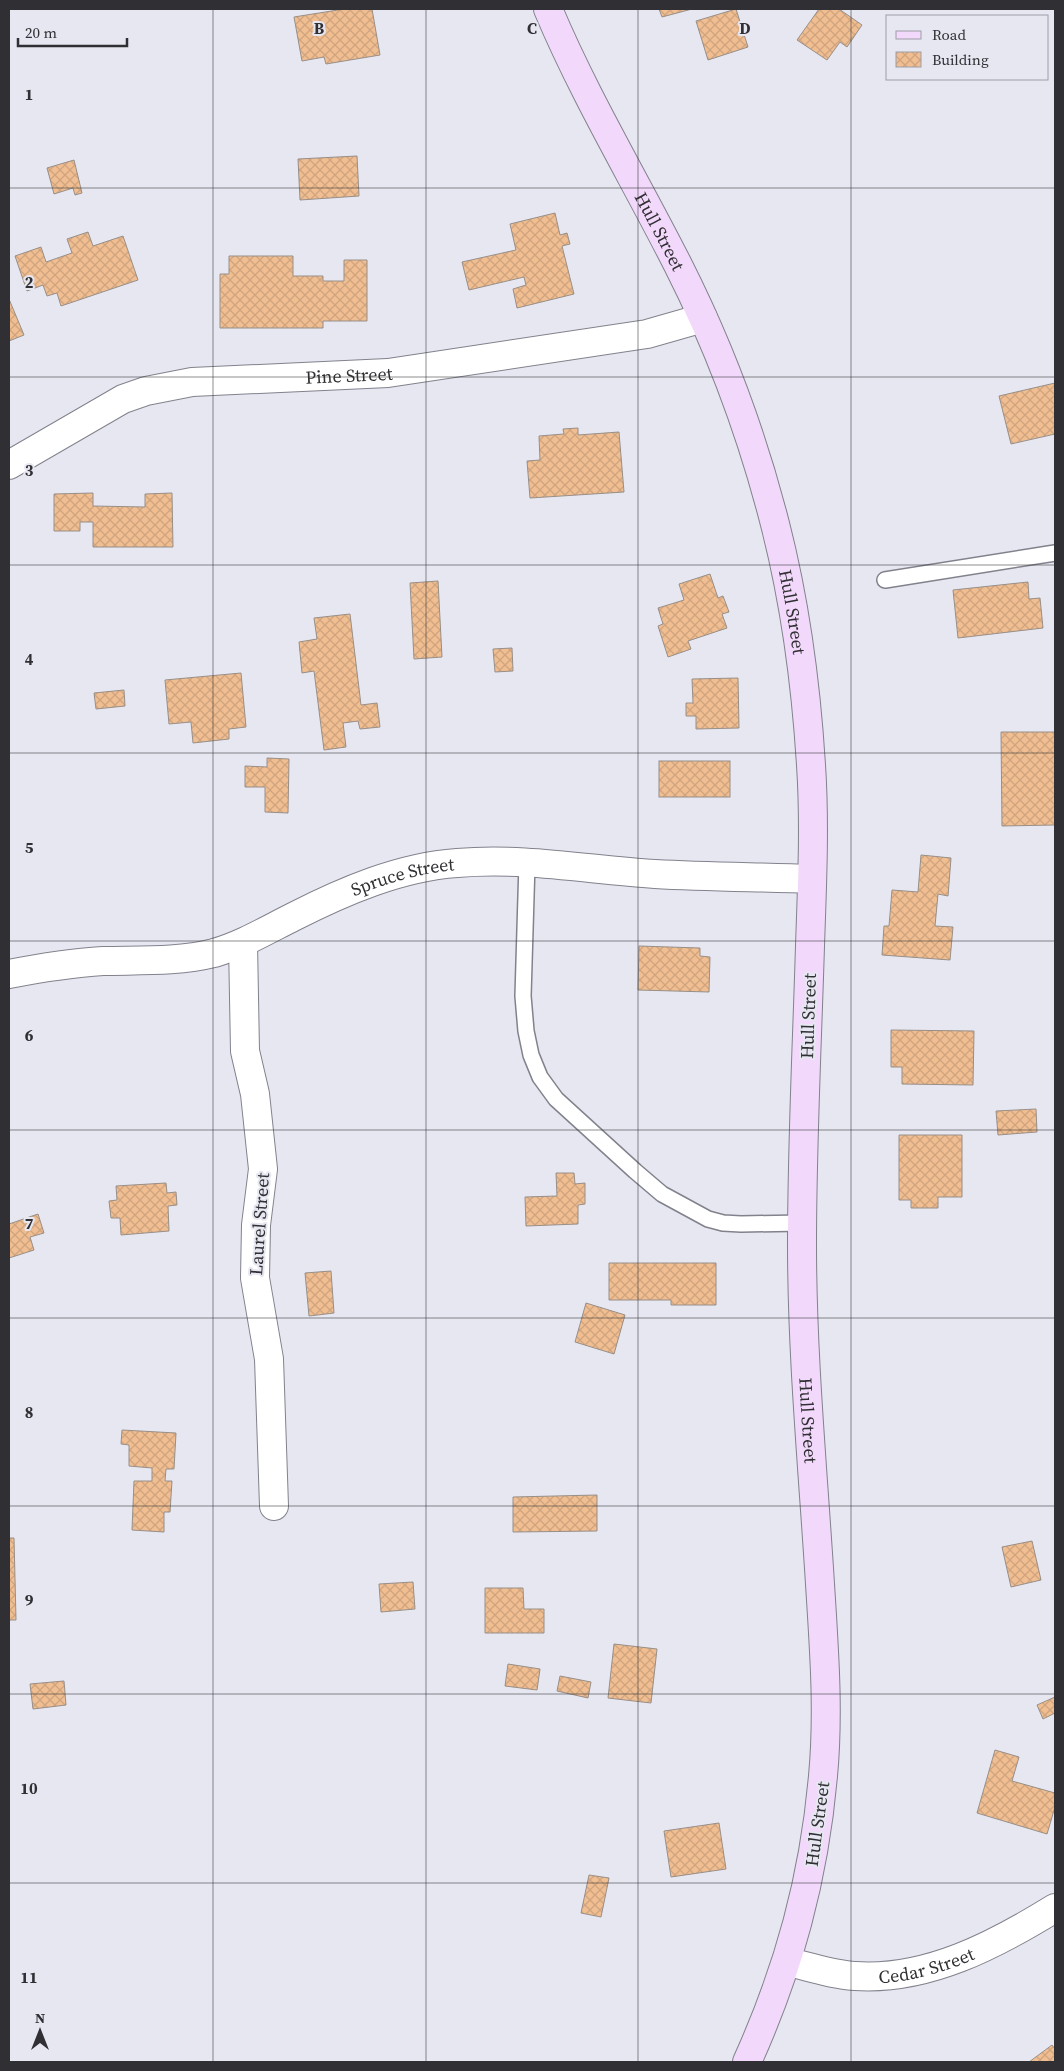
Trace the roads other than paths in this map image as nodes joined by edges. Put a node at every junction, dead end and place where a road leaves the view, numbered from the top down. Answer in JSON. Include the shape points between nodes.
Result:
{"nodes":[{"id":1,"x":548,"y":9,"type":"edge"},
{"id":2,"x":703,"y":318,"type":"junction"},
{"id":3,"x":9,"y":465,"type":"edge"},
{"id":4,"x":1055,"y":553,"type":"edge"},
{"id":5,"x":885,"y":580,"type":"dead end"},
{"id":6,"x":528,"y":863,"type":"junction"},
{"id":7,"x":812,"y":879,"type":"junction"},
{"id":8,"x":243,"y":943,"type":"junction"},
{"id":9,"x":9,"y":974,"type":"edge"},
{"id":10,"x":802,"y":1223,"type":"junction"},
{"id":11,"x":274,"y":1506,"type":"dead end"},
{"id":12,"x":1055,"y":1908,"type":"edge"},
{"id":13,"x":787,"y":1962,"type":"junction"},
{"id":14,"x":747,"y":2062,"type":"edge"}],
"edges":[{"from":1,"to":2,"type":"main road","name":"Hull Street","via":[[576,71]]},
{"from":2,"to":3,"type":"street","name":"Pine Street","via":[[647,334],[398,372],[168,385],[123,399]]},
{"from":2,"to":7,"type":"main road","name":"Hull Street","via":[[740,405],[767,493],[787,576],[801,664],[812,769]]},
{"from":4,"to":5,"type":"lane"},
{"from":6,"to":7,"type":"street","name":"Spruce Street","via":[[654,874]]},
{"from":6,"to":8,"type":"street","name":"Spruce Street","via":[[457,862],[388,876],[351,890]]},
{"from":6,"to":10,"type":"lane","via":[[523,996],[526,1031],[540,1077],[556,1099],[662,1194],[701,1216],[723,1223]]},
{"from":7,"to":10,"type":"main road","name":"Hull Street"},
{"from":8,"to":9,"type":"street","name":"Spruce Street","via":[[214,953],[168,960],[101,962]]},
{"from":8,"to":11,"type":"street","name":"Laurel Street","via":[[245,1051],[255,1094],[264,1169],[256,1225],[254,1278],[269,1359]]},
{"from":10,"to":13,"type":"main road","name":"Hull Street","via":[[807,1382],[826,1720],[824,1771],[811,1868]]},
{"from":12,"to":13,"type":"street","name":"Cedar Street","via":[[963,1956],[908,1974],[853,1976]]},
{"from":13,"to":14,"type":"main road","name":"Hull Street"}]}
